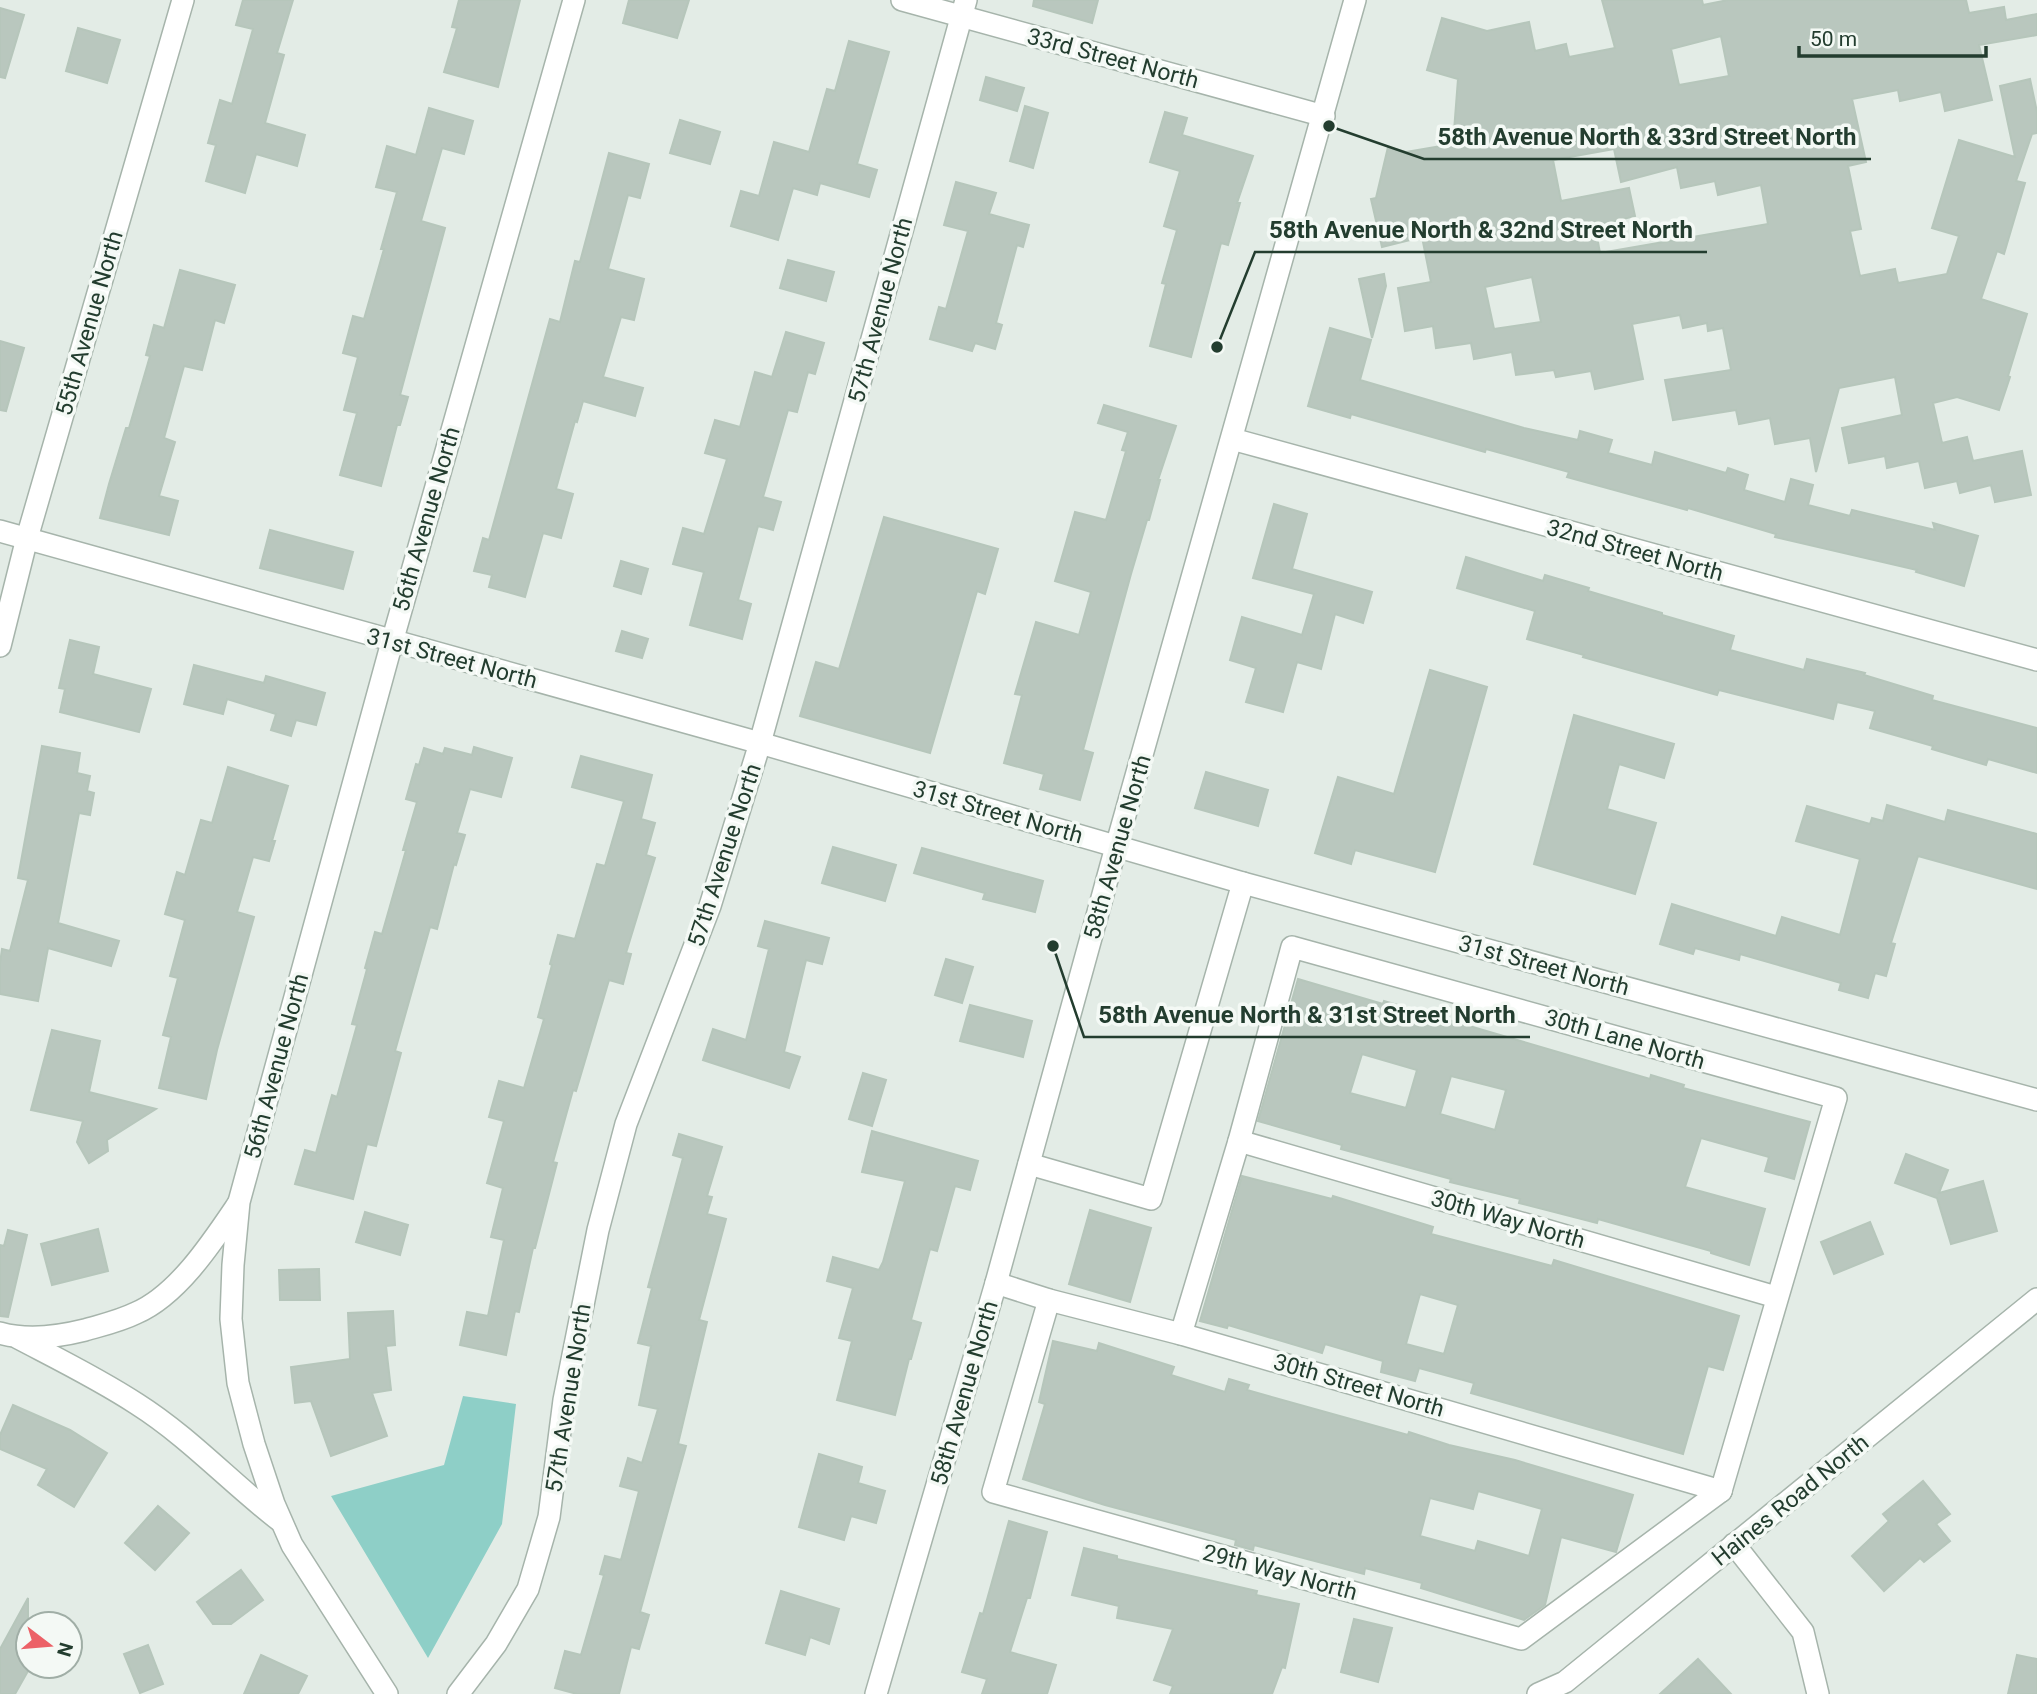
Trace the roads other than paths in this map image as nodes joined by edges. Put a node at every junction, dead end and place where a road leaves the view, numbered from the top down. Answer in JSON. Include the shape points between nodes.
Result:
{"nodes":[{"id":1,"x":183,"y":0,"type":"edge"},
{"id":2,"x":574,"y":0,"type":"edge"},
{"id":3,"x":902,"y":0,"type":"edge"},
{"id":4,"x":1355,"y":0,"type":"edge"},
{"id":5,"x":964,"y":8,"type":"edge"},
{"id":6,"x":1324,"y":116,"type":"junction"},
{"id":7,"x":1232,"y":439,"type":"junction"},
{"id":8,"x":0,"y":531,"type":"edge"},
{"id":9,"x":27,"y":538,"type":"junction"},
{"id":10,"x":391,"y":642,"type":"junction"},
{"id":11,"x":0,"y":646,"type":"edge"},
{"id":12,"x":2037,"y":660,"type":"edge"},
{"id":13,"x":760,"y":743,"type":"junction"},
{"id":14,"x":1116,"y":847,"type":"junction"},
{"id":15,"x":1243,"y":883,"type":"junction"},
{"id":16,"x":2037,"y":1100,"type":"edge"},
{"id":17,"x":1240,"y":1141,"type":"junction"},
{"id":18,"x":1029,"y":1164,"type":"junction"},
{"id":19,"x":239,"y":1202,"type":"junction"},
{"id":20,"x":996,"y":1283,"type":"junction"},
{"id":21,"x":1776,"y":1297,"type":"junction"},
{"id":22,"x":2037,"y":1299,"type":"edge"},
{"id":23,"x":1049,"y":1300,"type":"junction"},
{"id":24,"x":1181,"y":1334,"type":"junction"},
{"id":25,"x":9,"y":1336,"type":"edge"},
{"id":26,"x":1721,"y":1491,"type":"junction"},
{"id":27,"x":282,"y":1522,"type":"junction"},
{"id":28,"x":1734,"y":1544,"type":"junction"},
{"id":29,"x":387,"y":1694,"type":"edge"},
{"id":30,"x":458,"y":1694,"type":"edge"},
{"id":31,"x":876,"y":1694,"type":"edge"},
{"id":32,"x":1538,"y":1694,"type":"edge"},
{"id":33,"x":1818,"y":1694,"type":"edge"}],
"edges":[{"from":1,"to":9,"type":"street","name":"55th Avenue North"},
{"from":2,"to":10,"type":"street","name":"56th Avenue North"},
{"from":3,"to":5,"type":"street","name":"33rd Street North"},
{"from":4,"to":6,"type":"street","name":"58th Avenue North"},
{"from":5,"to":6,"type":"street","name":"33rd Street North"},
{"from":5,"to":13,"type":"street","name":"57th Avenue North"},
{"from":6,"to":7,"type":"street","name":"58th Avenue North"},
{"from":7,"to":12,"type":"street","name":"32nd Street North"},
{"from":7,"to":14,"type":"street","name":"58th Avenue North"},
{"from":8,"to":9,"type":"street","name":"31st Street North"},
{"from":9,"to":10,"type":"street","name":"31st Street North"},
{"from":9,"to":11,"type":"street","name":"55th Avenue North"},
{"from":10,"to":13,"type":"street","name":"31st Street North"},
{"from":10,"to":19,"type":"street","name":"56th Avenue North"},
{"from":13,"to":14,"type":"street","name":"31st Street North"},
{"from":13,"to":30,"type":"street","name":"57th Avenue North","via":[[710,906],[623,1137],[598,1230],[567,1387],[549,1517],[528,1589],[496,1644]]},
{"from":14,"to":15,"type":"street","name":"31st Street North"},
{"from":14,"to":18,"type":"street","name":"58th Avenue North"},
{"from":15,"to":16,"type":"street","name":"31st Street North"},
{"from":15,"to":18,"type":"street","via":[[1151,1199]]},
{"from":17,"to":21,"type":"street","name":"30th Way North"},
{"from":17,"to":21,"type":"street","name":"30th Lane North","via":[[1292,947],[1836,1098]]},
{"from":17,"to":24,"type":"street"},
{"from":18,"to":20,"type":"street","name":"58th Avenue North"},
{"from":19,"to":25,"type":"street","via":[[205,1253],[173,1287],[138,1313],[61,1336]]},
{"from":19,"to":27,"type":"street","via":[[230,1319],[238,1383]]},
{"from":20,"to":23,"type":"street","name":"30th Street North"},
{"from":20,"to":31,"type":"street","name":"58th Avenue North"},
{"from":21,"to":26,"type":"street"},
{"from":22,"to":28,"type":"street","name":"Haines Road North"},
{"from":23,"to":24,"type":"street","name":"30th Street North"},
{"from":23,"to":26,"type":"street","name":"29th Way North","via":[[993,1492],[1521,1639]]},
{"from":24,"to":26,"type":"street","name":"30th Street North"},
{"from":25,"to":27,"type":"street","via":[[138,1404]]},
{"from":27,"to":29,"type":"street"},
{"from":28,"to":32,"type":"street","name":"Haines Road North","via":[[1565,1682]]},
{"from":28,"to":33,"type":"street","via":[[1803,1632]]}]}
